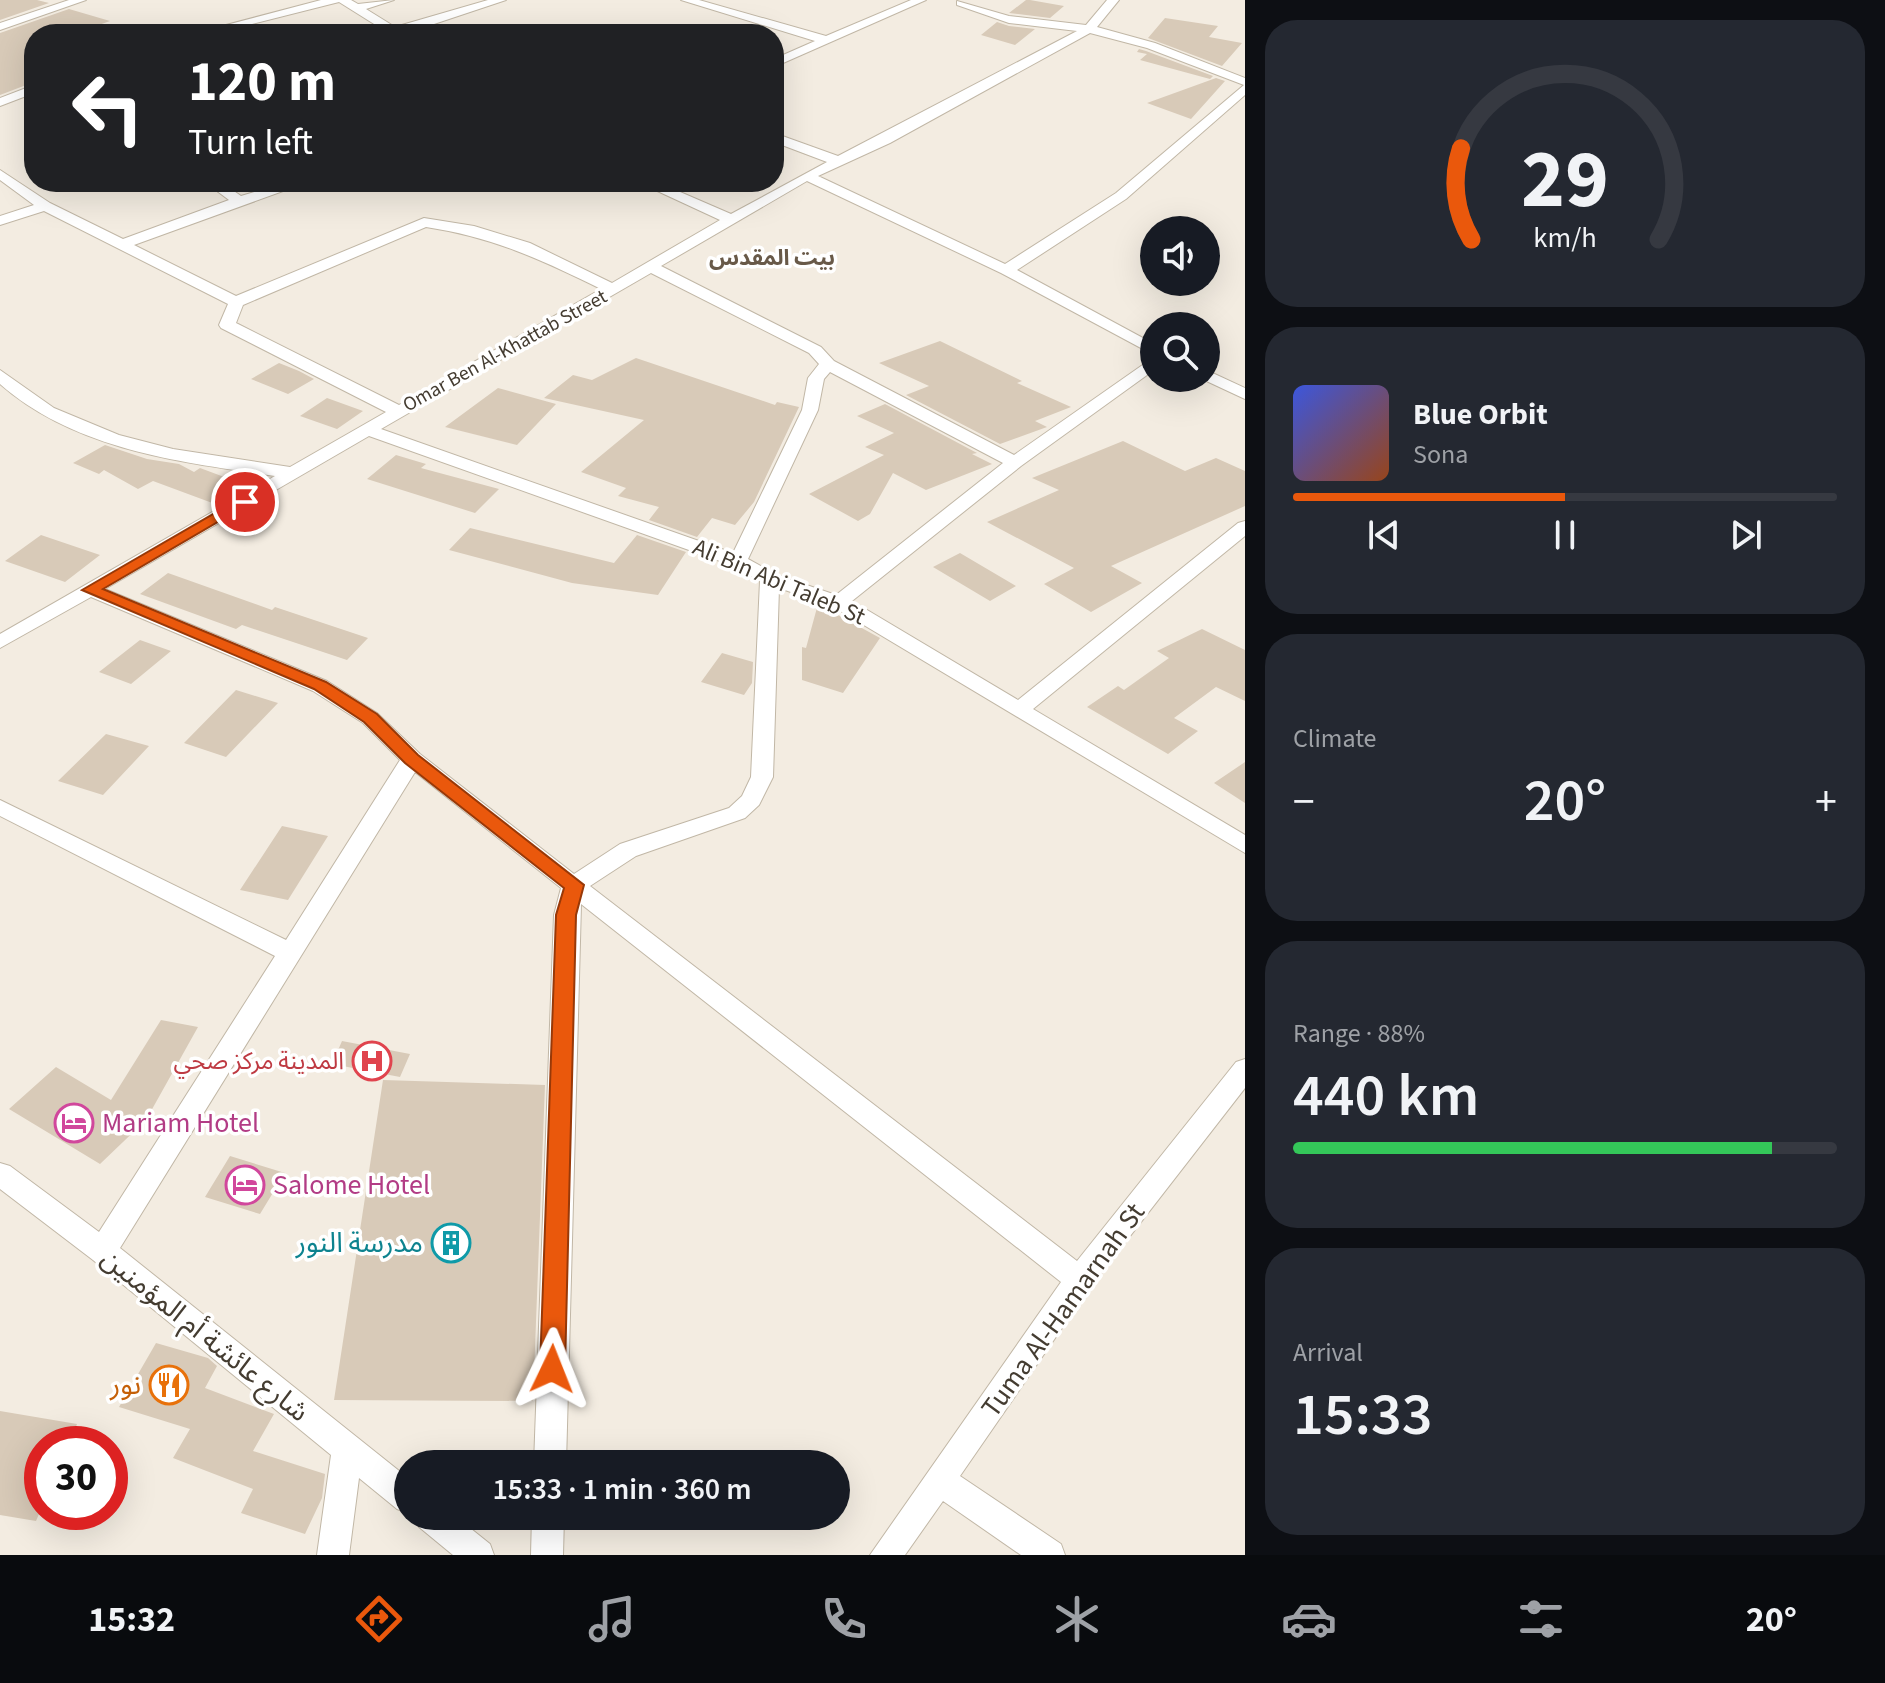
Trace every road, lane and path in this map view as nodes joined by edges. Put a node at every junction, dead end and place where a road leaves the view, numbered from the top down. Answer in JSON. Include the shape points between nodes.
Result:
{"nodes":[{"id":1,"x":80,"y":0,"type":"edge"},
{"id":2,"x":335,"y":0,"type":"edge"},
{"id":3,"x":343,"y":0,"type":"edge"},
{"id":4,"x":388,"y":0,"type":"edge"},
{"id":5,"x":500,"y":0,"type":"edge"},
{"id":6,"x":687,"y":0,"type":"edge"},
{"id":7,"x":920,"y":0,"type":"edge"},
{"id":8,"x":954,"y":1,"type":"edge"},
{"id":9,"x":1107,"y":4,"type":"edge"},
{"id":10,"x":357,"y":8,"type":"junction"},
{"id":11,"x":238,"y":24,"type":"edge"},
{"id":12,"x":382,"y":24,"type":"edge"},
{"id":13,"x":424,"y":24,"type":"edge"},
{"id":14,"x":770,"y":24,"type":"edge"},
{"id":15,"x":1038,"y":25,"type":"junction"},
{"id":16,"x":1084,"y":25,"type":"junction"},
{"id":17,"x":0,"y":27,"type":"edge"},
{"id":18,"x":784,"y":28,"type":"edge"},
{"id":19,"x":1133,"y":34,"type":"junction"},
{"id":20,"x":1058,"y":37,"type":"junction"},
{"id":21,"x":825,"y":40,"type":"junction"},
{"id":22,"x":1146,"y":42,"type":"junction"},
{"id":23,"x":784,"y":58,"type":"edge"},
{"id":24,"x":1013,"y":67,"type":"junction"},
{"id":25,"x":1245,"y":82,"type":"edge"},
{"id":26,"x":1245,"y":89,"type":"edge"},
{"id":27,"x":24,"y":93,"type":"edge"},
{"id":28,"x":0,"y":102,"type":"edge"},
{"id":29,"x":784,"y":141,"type":"edge"},
{"id":30,"x":841,"y":162,"type":"junction"},
{"id":31,"x":0,"y":174,"type":"edge"},
{"id":32,"x":807,"y":176,"type":"junction"},
{"id":33,"x":784,"y":189,"type":"edge"},
{"id":34,"x":24,"y":191,"type":"edge"},
{"id":35,"x":25,"y":192,"type":"edge"},
{"id":36,"x":226,"y":192,"type":"edge"},
{"id":37,"x":268,"y":192,"type":"edge"},
{"id":38,"x":668,"y":192,"type":"edge"},
{"id":39,"x":780,"y":192,"type":"edge"},
{"id":40,"x":239,"y":201,"type":"junction"},
{"id":41,"x":45,"y":206,"type":"junction"},
{"id":42,"x":732,"y":220,"type":"junction"},
{"id":43,"x":0,"y":221,"type":"edge"},
{"id":44,"x":124,"y":244,"type":"junction"},
{"id":45,"x":653,"y":268,"type":"junction"},
{"id":46,"x":1006,"y":270,"type":"junction"},
{"id":47,"x":615,"y":290,"type":"junction"},
{"id":48,"x":236,"y":302,"type":"junction"},
{"id":49,"x":1140,"y":342,"type":"edge"},
{"id":50,"x":828,"y":364,"type":"junction"},
{"id":51,"x":1140,"y":372,"type":"edge"},
{"id":52,"x":0,"y":375,"type":"edge"},
{"id":53,"x":1220,"y":382,"type":"edge"},
{"id":54,"x":22,"y":394,"type":"junction"},
{"id":55,"x":1245,"y":394,"type":"edge"},
{"id":56,"x":0,"y":405,"type":"edge"},
{"id":57,"x":398,"y":411,"type":"junction"},
{"id":58,"x":365,"y":429,"type":"junction"},
{"id":59,"x":1015,"y":462,"type":"junction"},
{"id":60,"x":296,"y":473,"type":"junction"},
{"id":61,"x":1245,"y":527,"type":"edge"},
{"id":62,"x":738,"y":561,"type":"junction"},
{"id":63,"x":770,"y":579,"type":"junction"},
{"id":64,"x":90,"y":590,"type":"junction"},
{"id":65,"x":839,"y":602,"type":"junction"},
{"id":66,"x":0,"y":642,"type":"edge"},
{"id":67,"x":1021,"y":708,"type":"junction"},
{"id":68,"x":412,"y":759,"type":"junction"},
{"id":69,"x":0,"y":807,"type":"edge"},
{"id":70,"x":1245,"y":845,"type":"edge"},
{"id":71,"x":574,"y":885,"type":"junction"},
{"id":72,"x":290,"y":953,"type":"junction"},
{"id":73,"x":1245,"y":1069,"type":"edge"},
{"id":74,"x":0,"y":1174,"type":"edge"},
{"id":75,"x":103,"y":1251,"type":"junction"},
{"id":76,"x":1079,"y":1280,"type":"junction"},
{"id":77,"x":347,"y":1449,"type":"junction"},
{"id":78,"x":550,"y":1450,"type":"edge"},
{"id":79,"x":941,"y":1481,"type":"junction"},
{"id":80,"x":394,"y":1487,"type":"edge"},
{"id":81,"x":447,"y":1530,"type":"edge"},
{"id":82,"x":548,"y":1530,"type":"edge"},
{"id":83,"x":333,"y":1555,"type":"edge"},
{"id":84,"x":478,"y":1555,"type":"edge"},
{"id":85,"x":547,"y":1555,"type":"edge"},
{"id":86,"x":886,"y":1555,"type":"edge"},
{"id":87,"x":1049,"y":1555,"type":"edge"}],
"edges":[{"from":1,"to":17,"type":"street"},
{"from":2,"to":11,"type":"street"},
{"from":3,"to":10,"type":"street"},
{"from":4,"to":10,"type":"street"},
{"from":5,"to":13,"type":"street"},
{"from":6,"to":14,"type":"street"},
{"from":7,"to":21,"type":"street"},
{"from":8,"to":15,"type":"street"},
{"from":8,"to":16,"type":"street"},
{"from":9,"to":16,"type":"street"},
{"from":9,"to":19,"type":"street"},
{"from":10,"to":12,"type":"street"},
{"from":15,"to":16,"type":"street"},
{"from":15,"to":20,"type":"street"},
{"from":16,"to":19,"type":"street"},
{"from":16,"to":20,"type":"street"},
{"from":16,"to":22,"type":"street"},
{"from":16,"to":24,"type":"street"},
{"from":18,"to":21,"type":"street"},
{"from":19,"to":22,"type":"street"},
{"from":20,"to":24,"type":"street"},
{"from":21,"to":23,"type":"street"},
{"from":22,"to":25,"type":"street"},
{"from":24,"to":30,"type":"street","name":"Omar Ben Al-Khattab Street"},
{"from":26,"to":46,"type":"street","via":[[1121,196]]},
{"from":27,"to":28,"type":"street"},
{"from":29,"to":30,"type":"street"},
{"from":30,"to":32,"type":"street","name":"Omar Ben Al-Khattab Street"},
{"from":31,"to":34,"type":"street"},
{"from":32,"to":33,"type":"street","name":"Omar Ben Al-Khattab Street"},
{"from":32,"to":46,"type":"street"},
{"from":35,"to":41,"type":"street"},
{"from":36,"to":40,"type":"street"},
{"from":37,"to":40,"type":"street"},
{"from":38,"to":42,"type":"street"},
{"from":39,"to":42,"type":"street","name":"Omar Ben Al-Khattab Street"},
{"from":40,"to":44,"type":"street"},
{"from":41,"to":43,"type":"street"},
{"from":41,"to":44,"type":"street"},
{"from":42,"to":45,"type":"street","name":"Omar Ben Al-Khattab Street"},
{"from":44,"to":48,"type":"street"},
{"from":45,"to":47,"type":"street","name":"Omar Ben Al-Khattab Street"},
{"from":45,"to":50,"type":"street","via":[[815,350]]},
{"from":46,"to":49,"type":"street"},
{"from":47,"to":48,"type":"street","via":[[525,246],[424,222]]},
{"from":47,"to":57,"type":"street","name":"Omar Ben Al-Khattab Street"},
{"from":48,"to":57,"type":"street","via":[[227,325]]},
{"from":50,"to":59,"type":"street"},
{"from":50,"to":62,"type":"street","via":[[816,378],[810,410]]},
{"from":51,"to":59,"type":"street"},
{"from":52,"to":54,"type":"street"},
{"from":53,"to":55,"type":"street"},
{"from":54,"to":56,"type":"street"},
{"from":54,"to":60,"type":"street","via":[[53,415],[94,432],[199,458]]},
{"from":57,"to":58,"type":"street","name":"Omar Ben Al-Khattab Street"},
{"from":58,"to":60,"type":"street","name":"Omar Ben Al-Khattab Street"},
{"from":58,"to":62,"type":"street","name":"Ali Bin Abi Taleb St"},
{"from":59,"to":65,"type":"street"},
{"from":60,"to":64,"type":"street","name":"Omar Ben Al-Khattab Street"},
{"from":61,"to":67,"type":"street"},
{"from":62,"to":63,"type":"street","name":"Ali Bin Abi Taleb St"},
{"from":63,"to":65,"type":"street","name":"Ali Bin Abi Taleb St"},
{"from":63,"to":71,"type":"street","via":[[762,777],[751,800],[737,813],[628,850]]},
{"from":64,"to":66,"type":"street","name":"Omar Ben Al-Khattab Street"},
{"from":64,"to":68,"type":"street","via":[[320,686],[370,718]]},
{"from":65,"to":67,"type":"street","name":"Ali Bin Abi Taleb St"},
{"from":67,"to":70,"type":"street","name":"Ali Bin Abi Taleb St"},
{"from":68,"to":71,"type":"street"},
{"from":68,"to":72,"type":"street"},
{"from":69,"to":72,"type":"street"},
{"from":71,"to":76,"type":"street"},
{"from":71,"to":78,"type":"street","via":[[566,915]]},
{"from":72,"to":75,"type":"street"},
{"from":73,"to":76,"type":"street","name":"Tuma Al-Hamarnah St"},
{"from":74,"to":75,"type":"street","name":"شارع عائشة أم المؤمنين"},
{"from":75,"to":77,"type":"street","name":"شارع عائشة أم المؤمنين"},
{"from":76,"to":79,"type":"street","name":"Tuma Al-Hamarnah St"},
{"from":77,"to":80,"type":"street","name":"شارع عائشة أم المؤمنين"},
{"from":77,"to":83,"type":"street"},
{"from":79,"to":86,"type":"street","name":"Tuma Al-Hamarnah St"},
{"from":79,"to":87,"type":"street"},
{"from":81,"to":84,"type":"street"},
{"from":82,"to":85,"type":"street"}]}
